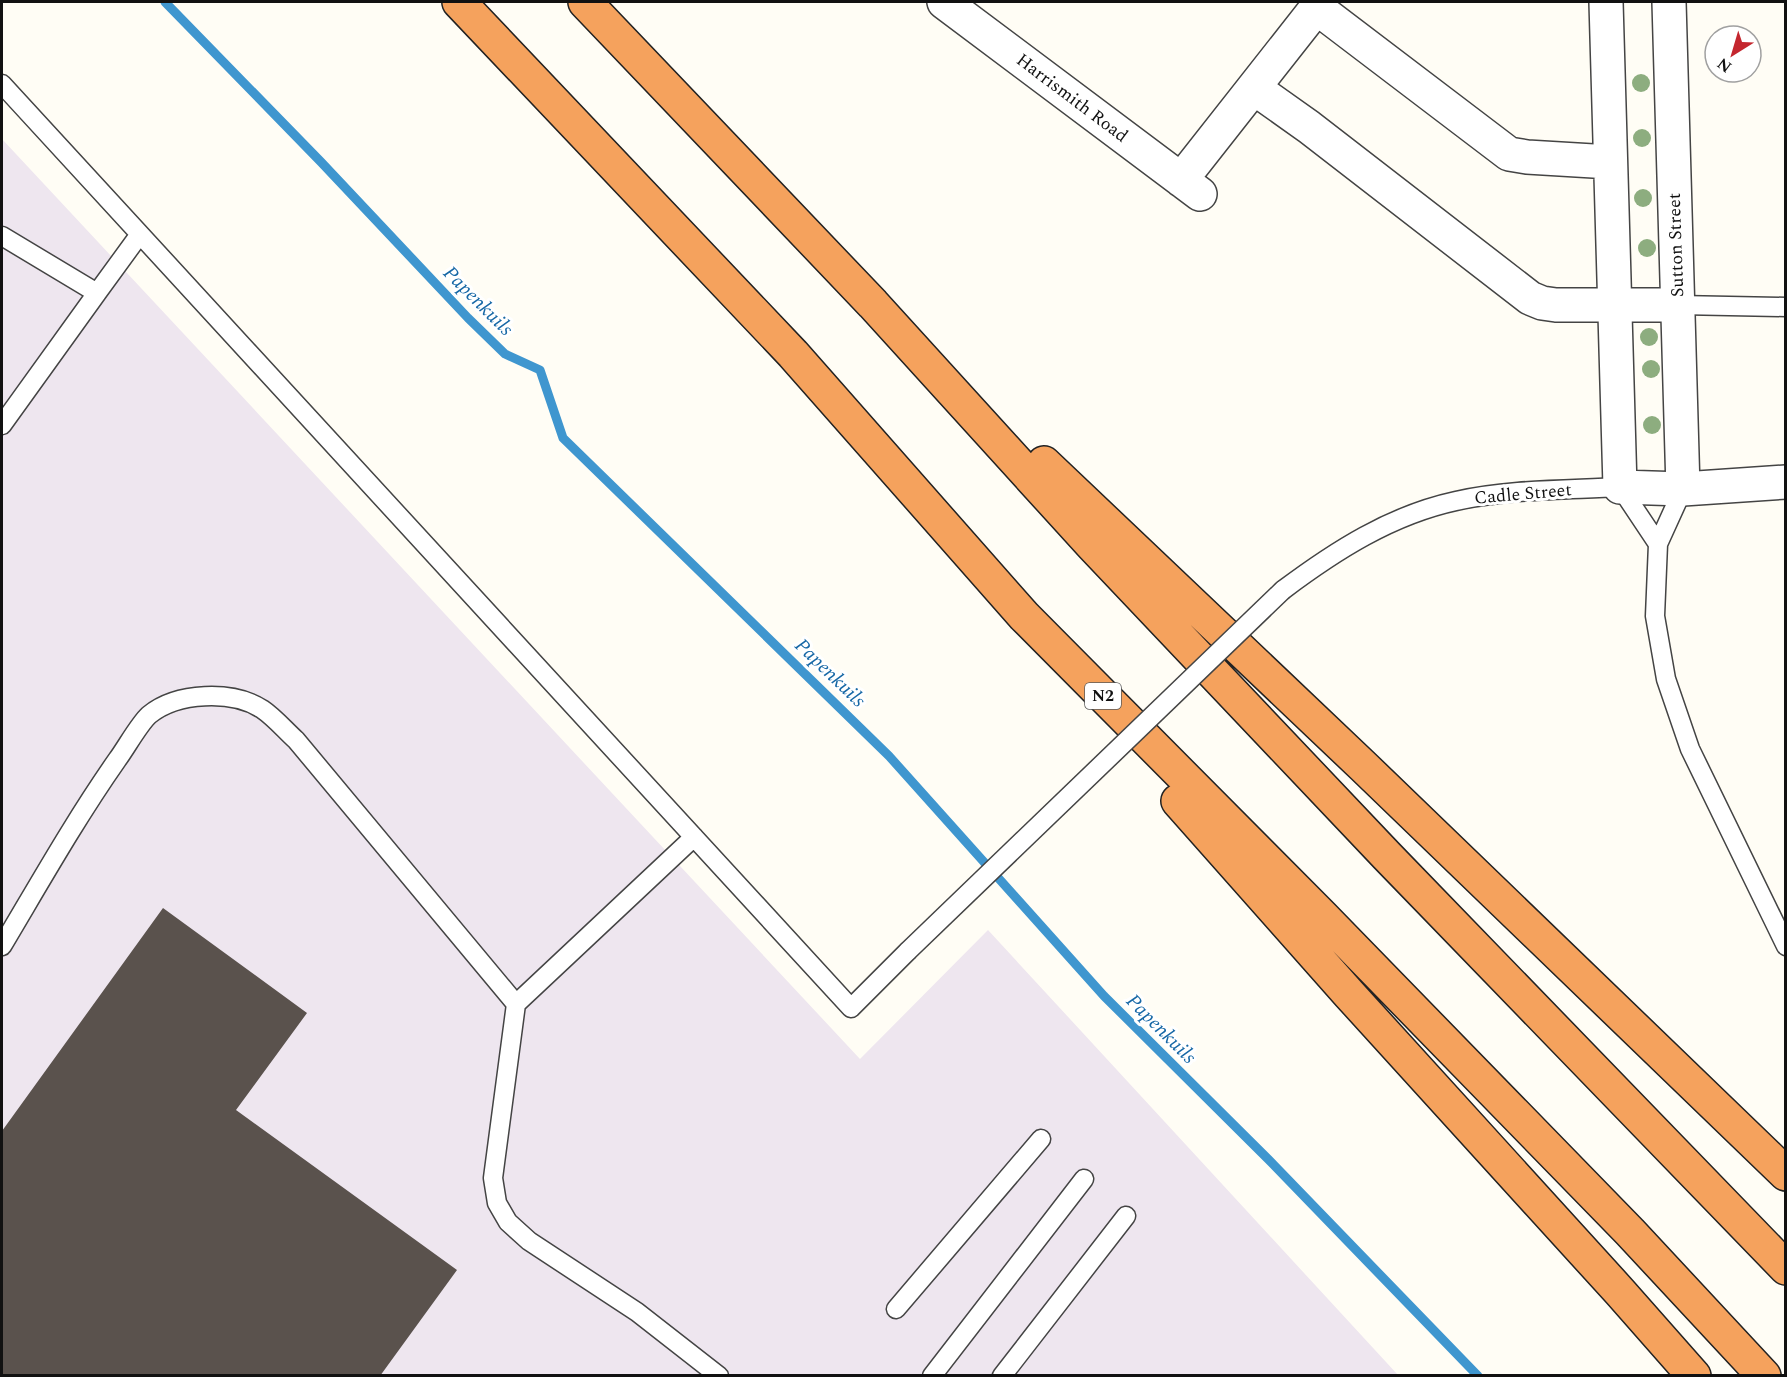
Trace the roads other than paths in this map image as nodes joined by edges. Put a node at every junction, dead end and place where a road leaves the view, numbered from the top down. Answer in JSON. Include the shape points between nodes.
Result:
{"nodes":[{"id":1,"x":459,"y":2,"type":"edge"},
{"id":2,"x":585,"y":2,"type":"edge"},
{"id":3,"x":1606,"y":2,"type":"edge"},
{"id":4,"x":1669,"y":2,"type":"edge"},
{"id":5,"x":1319,"y":5,"type":"edge"},
{"id":6,"x":964,"y":7,"type":"edge"},
{"id":7,"x":2,"y":84,"type":"edge"},
{"id":8,"x":1254,"y":88,"type":"junction"},
{"id":9,"x":1610,"y":162,"type":"junction"},
{"id":10,"x":140,"y":234,"type":"junction"},
{"id":11,"x":2,"y":236,"type":"edge"},
{"id":12,"x":97,"y":293,"type":"junction"},
{"id":13,"x":873,"y":304,"type":"junction"},
{"id":14,"x":1614,"y":306,"type":"junction"},
{"id":15,"x":1678,"y":306,"type":"junction"},
{"id":16,"x":1785,"y":307,"type":"edge"},
{"id":17,"x":2,"y":425,"type":"edge"},
{"id":18,"x":1785,"y":482,"type":"edge"},
{"id":19,"x":1620,"y":487,"type":"junction"},
{"id":20,"x":1683,"y":489,"type":"junction"},
{"id":21,"x":1658,"y":544,"type":"junction"},
{"id":22,"x":1024,"y":616,"type":"junction"},
{"id":23,"x":694,"y":837,"type":"junction"},
{"id":24,"x":2,"y":946,"type":"edge"},
{"id":25,"x":1785,"y":946,"type":"edge"},
{"id":26,"x":516,"y":1004,"type":"junction"},
{"id":27,"x":1041,"y":1139,"type":"dead end"},
{"id":28,"x":1785,"y":1174,"type":"edge"},
{"id":29,"x":1084,"y":1179,"type":"dead end"},
{"id":30,"x":1126,"y":1216,"type":"dead end"},
{"id":31,"x":1785,"y":1268,"type":"edge"},
{"id":32,"x":896,"y":1309,"type":"dead end"},
{"id":33,"x":718,"y":1376,"type":"edge"},
{"id":34,"x":932,"y":1376,"type":"edge"},
{"id":35,"x":1002,"y":1376,"type":"edge"},
{"id":36,"x":1694,"y":1376,"type":"edge"},
{"id":37,"x":1764,"y":1376,"type":"edge"}],
"edges":[{"from":1,"to":22,"type":"highway","number":"N2","via":[[793,354]]},
{"from":2,"to":13,"type":"highway"},
{"from":3,"to":9,"type":"street"},
{"from":4,"to":15,"type":"street","name":"Sutton Street"},
{"from":5,"to":8,"type":"street"},
{"from":5,"to":9,"type":"street","via":[[1509,154]]},
{"from":6,"to":8,"type":"street","name":"Harrismith Road","via":[[1191,187]]},
{"from":7,"to":10,"type":"lane"},
{"from":8,"to":14,"type":"street","via":[[1530,298],[1556,305]]},
{"from":9,"to":14,"type":"street"},
{"from":10,"to":12,"type":"lane"},
{"from":10,"to":23,"type":"lane"},
{"from":11,"to":12,"type":"lane"},
{"from":12,"to":17,"type":"lane"},
{"from":13,"to":28,"type":"highway","via":[[1110,524]]},
{"from":13,"to":31,"type":"highway","via":[[1092,545]]},
{"from":14,"to":15,"type":"street"},
{"from":14,"to":19,"type":"street"},
{"from":15,"to":16,"type":"lane"},
{"from":15,"to":20,"type":"street","name":"Sutton Street"},
{"from":18,"to":20,"type":"street","name":"Cadle Street"},
{"from":19,"to":20,"type":"street","name":"Cadle Street"},
{"from":19,"to":21,"type":"lane"},
{"from":19,"to":23,"type":"lane","name":"Cadle Street","bridge":true,"via":[[1497,494],[1455,501],[1362,536],[1323,560],[1283,590],[851,1008]]},
{"from":20,"to":21,"type":"lane"},
{"from":21,"to":25,"type":"lane","via":[[1655,616],[1666,679],[1690,749]]},
{"from":22,"to":36,"type":"highway","via":[[1109,723]]},
{"from":22,"to":37,"type":"highway","number":"N2","via":[[1630,1232]]},
{"from":23,"to":26,"type":"lane"},
{"from":24,"to":26,"type":"lane","via":[[90,798],[149,716],[188,698],[217,695],[262,709],[296,740]]},
{"from":26,"to":33,"type":"lane","via":[[493,1178],[497,1203],[508,1222],[529,1240],[637,1312]]},
{"from":27,"to":32,"type":"lane"},
{"from":29,"to":34,"type":"lane"},
{"from":30,"to":35,"type":"lane"}]}
